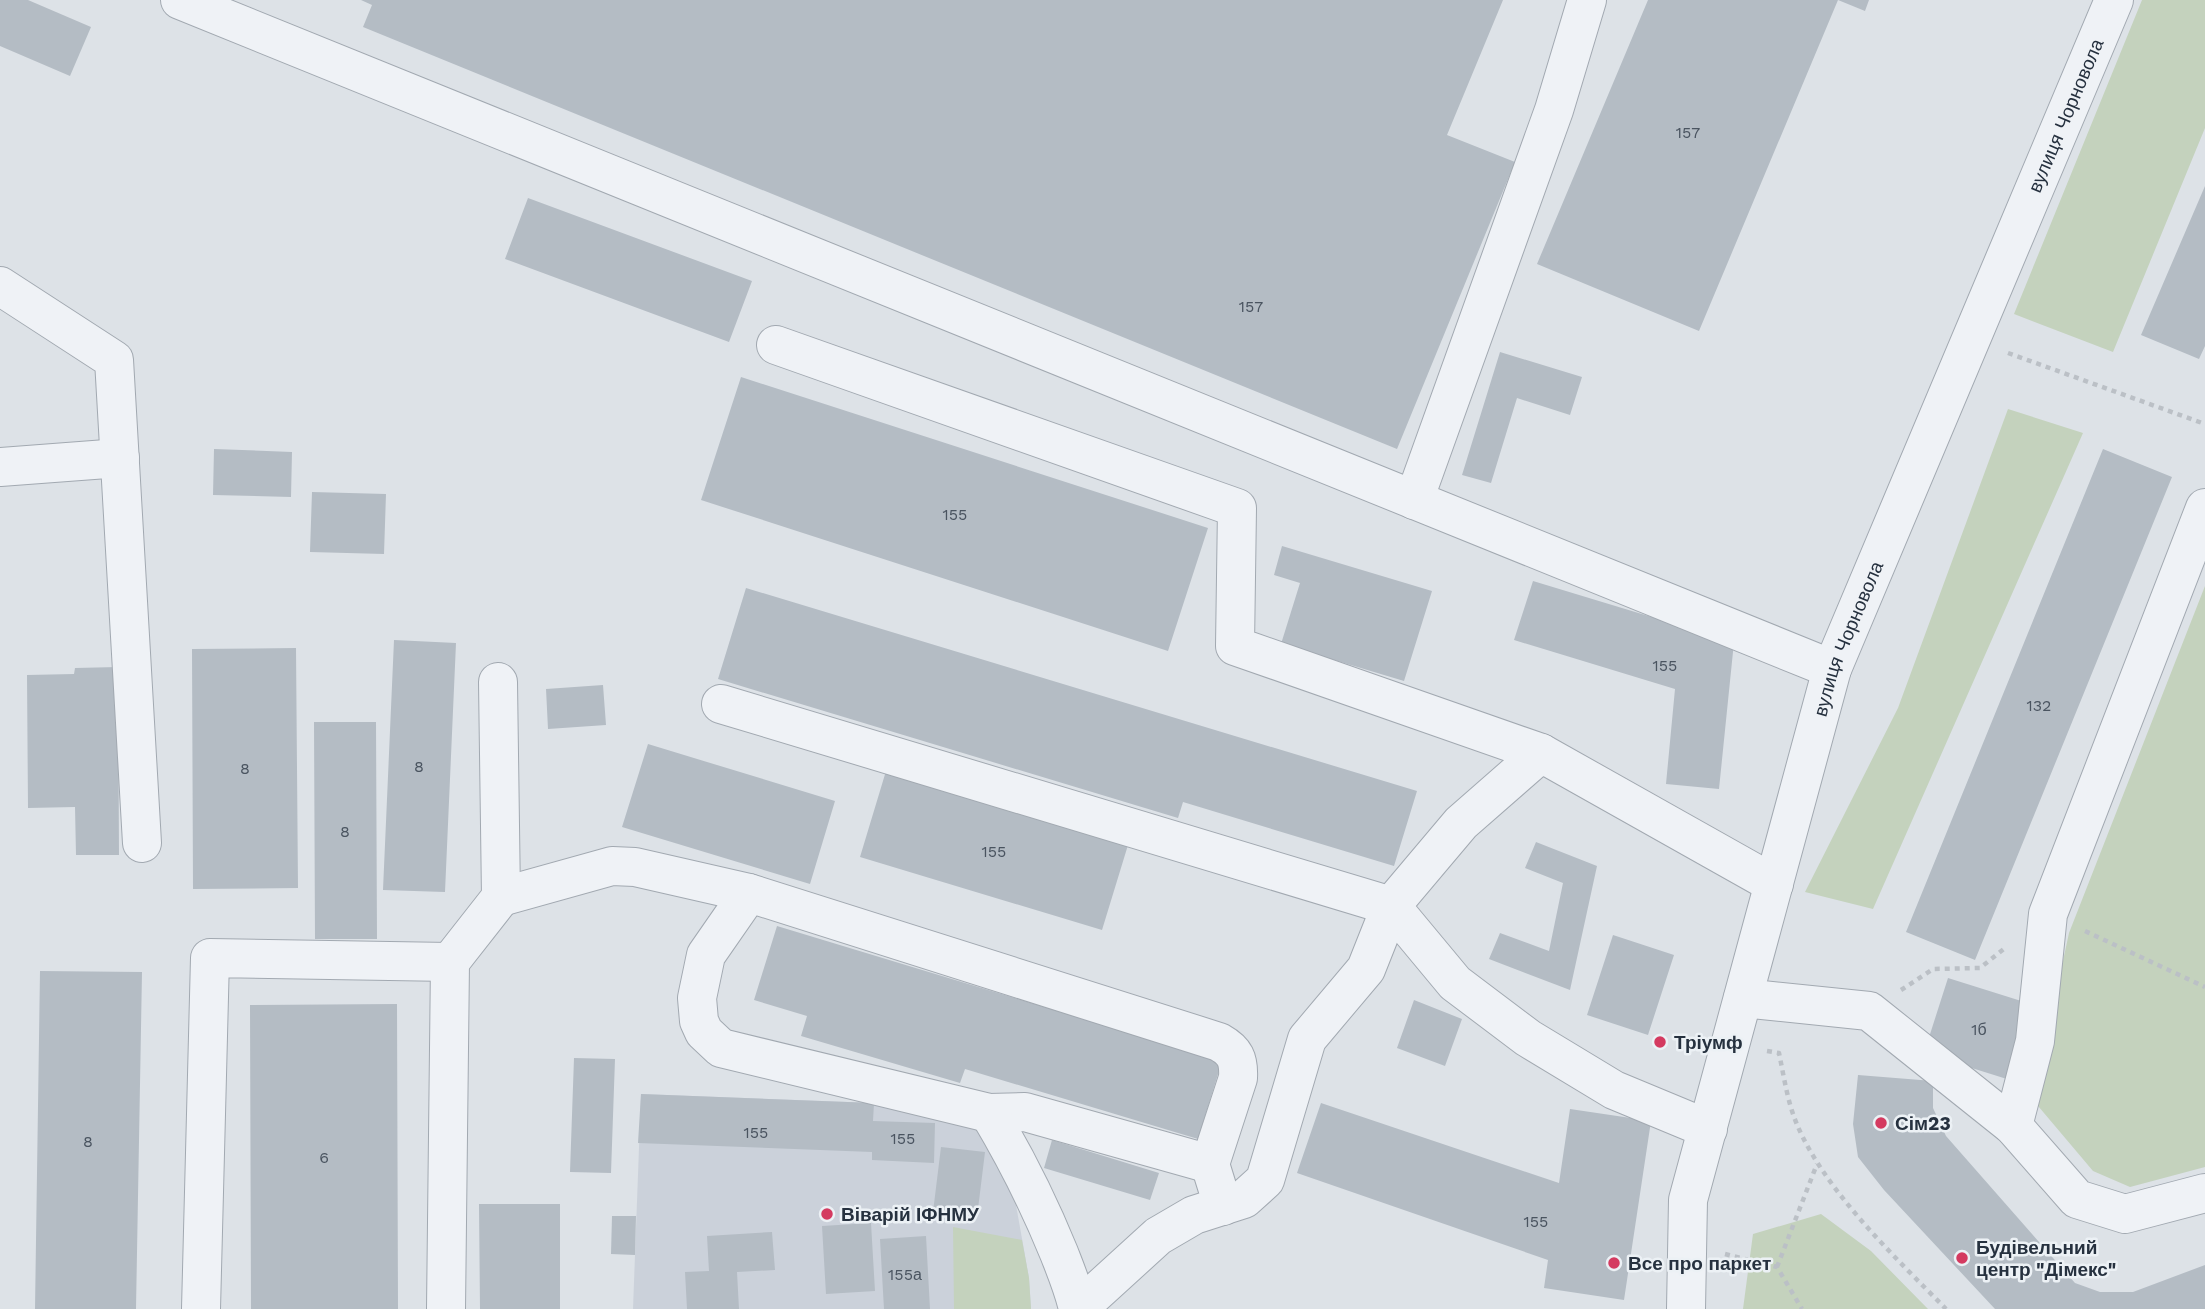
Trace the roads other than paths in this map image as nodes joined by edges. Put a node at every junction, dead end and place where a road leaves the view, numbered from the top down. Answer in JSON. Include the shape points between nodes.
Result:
{"nodes":[{"id":1,"x":180,"y":0,"type":"edge"},
{"id":2,"x":1587,"y":0,"type":"edge"},
{"id":3,"x":2114,"y":0,"type":"edge"},
{"id":4,"x":0,"y":286,"type":"edge"},
{"id":5,"x":776,"y":345,"type":"dead end"},
{"id":6,"x":120,"y":458,"type":"junction"},
{"id":7,"x":0,"y":467,"type":"edge"},
{"id":8,"x":1415,"y":500,"type":"junction"},
{"id":9,"x":2205,"y":508,"type":"edge"},
{"id":10,"x":1832,"y":669,"type":"junction"},
{"id":11,"x":498,"y":682,"type":"dead end"},
{"id":12,"x":720,"y":704,"type":"dead end"},
{"id":13,"x":1541,"y":753,"type":"junction"},
{"id":14,"x":142,"y":843,"type":"dead end"},
{"id":15,"x":1774,"y":884,"type":"junction"},
{"id":16,"x":748,"y":893,"type":"junction"},
{"id":17,"x":501,"y":897,"type":"junction"},
{"id":18,"x":1391,"y":906,"type":"junction"},
{"id":19,"x":450,"y":962,"type":"junction"},
{"id":20,"x":1743,"y":998,"type":"junction"},
{"id":21,"x":989,"y":1113,"type":"junction"},
{"id":22,"x":2013,"y":1126,"type":"junction"},
{"id":23,"x":1707,"y":1129,"type":"junction"},
{"id":24,"x":1210,"y":1164,"type":"junction"},
{"id":25,"x":2205,"y":1193,"type":"edge"},
{"id":26,"x":1223,"y":1206,"type":"junction"},
{"id":27,"x":1078,"y":1308,"type":"edge"},
{"id":28,"x":201,"y":1309,"type":"edge"},
{"id":29,"x":446,"y":1309,"type":"edge"},
{"id":30,"x":1686,"y":1309,"type":"edge"}],
"edges":[{"from":1,"to":8,"type":"street"},
{"from":2,"to":8,"type":"street","via":[[1555,110]]},
{"from":3,"to":10,"type":"street","name":"вулиця Чорновола"},
{"from":4,"to":6,"type":"street","via":[[114,360]]},
{"from":5,"to":13,"type":"street","via":[[1237,508],[1235,646]]},
{"from":6,"to":7,"type":"street"},
{"from":6,"to":14,"type":"street"},
{"from":8,"to":10,"type":"street"},
{"from":9,"to":22,"type":"street","via":[[2048,914],[2035,1041]]},
{"from":10,"to":15,"type":"street","name":"вулиця Чорновола"},
{"from":11,"to":17,"type":"street"},
{"from":12,"to":18,"type":"street"},
{"from":13,"to":15,"type":"street"},
{"from":13,"to":18,"type":"street","via":[[1461,823]]},
{"from":15,"to":20,"type":"street","name":"вулиця Чорновола"},
{"from":16,"to":17,"type":"street","via":[[612,866]]},
{"from":16,"to":21,"type":"street","via":[[706,954],[696,1009],[711,1041],[732,1052]]},
{"from":16,"to":24,"type":"street","via":[[1232,1049],[1238,1070]]},
{"from":17,"to":19,"type":"street"},
{"from":18,"to":23,"type":"street","via":[[1455,984],[1528,1038],[1614,1090]]},
{"from":18,"to":26,"type":"street","via":[[1366,970],[1307,1039],[1265,1180],[1244,1199]]},
{"from":19,"to":28,"type":"street","via":[[209,958]]},
{"from":19,"to":29,"type":"street"},
{"from":20,"to":22,"type":"street","via":[[1869,1011]]},
{"from":20,"to":23,"type":"street","name":"вулиця Чорновола"},
{"from":21,"to":24,"type":"street","via":[[1025,1112]]},
{"from":21,"to":27,"type":"street","via":[[1042,1210]]},
{"from":22,"to":25,"type":"street","via":[[2077,1199],[2125,1214]]},
{"from":23,"to":30,"type":"street","name":"вулиця Чорновола","via":[[1688,1200]]},
{"from":24,"to":26,"type":"street"},
{"from":26,"to":27,"type":"street","via":[[1194,1215],[1158,1236]]}]}
